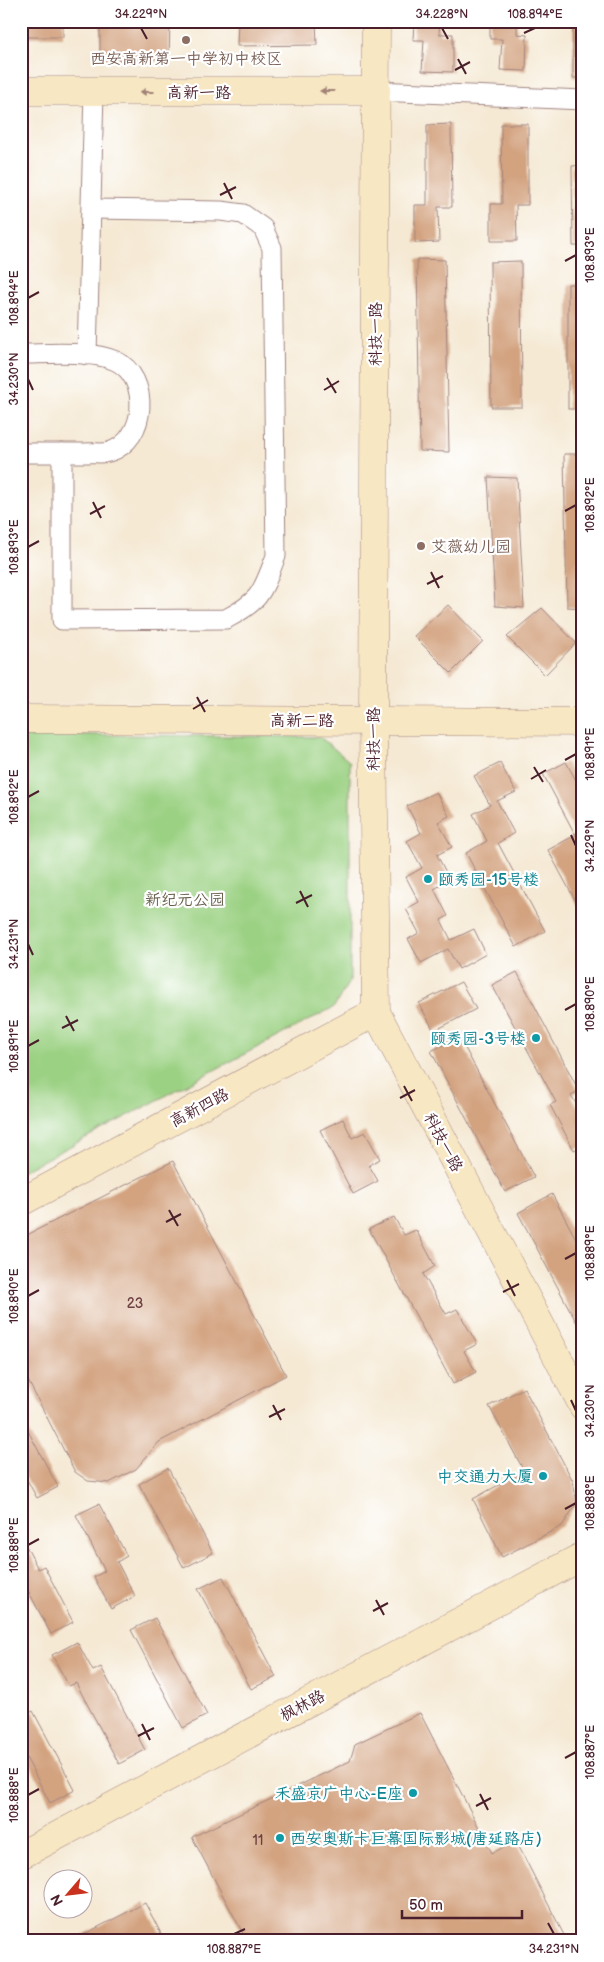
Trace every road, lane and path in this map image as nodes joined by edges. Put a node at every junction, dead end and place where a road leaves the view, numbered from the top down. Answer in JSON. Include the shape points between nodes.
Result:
{"nodes":[{"id":1,"x":376,"y":21,"type":"edge"},
{"id":2,"x":21,"y":91,"type":"edge"},
{"id":3,"x":376,"y":91,"type":"junction"},
{"id":4,"x":94,"y":92,"type":"junction"},
{"id":5,"x":583,"y":100,"type":"edge"},
{"id":6,"x":92,"y":209,"type":"junction"},
{"id":7,"x":21,"y":354,"type":"edge"},
{"id":8,"x":88,"y":355,"type":"junction"},
{"id":9,"x":21,"y":452,"type":"edge"},
{"id":10,"x":62,"y":453,"type":"junction"},
{"id":11,"x":21,"y":704,"type":"edge"},
{"id":12,"x":583,"y":707,"type":"edge"},
{"id":13,"x":373,"y":713,"type":"junction"},
{"id":14,"x":21,"y":719,"type":"edge"},
{"id":15,"x":583,"y":722,"type":"edge"},
{"id":16,"x":376,"y":1012,"type":"junction"},
{"id":17,"x":21,"y":1202,"type":"edge"},
{"id":18,"x":583,"y":1406,"type":"edge"},
{"id":19,"x":583,"y":1556,"type":"edge"},
{"id":20,"x":21,"y":1855,"type":"edge"}],
"edges":[{"from":1,"to":3,"type":"street","name":"科技一路"},
{"from":2,"to":4,"type":"street","name":"高新一路"},
{"from":3,"to":4,"type":"street","name":"高新一路","one_way":true},
{"from":3,"to":5,"type":"street"},
{"from":3,"to":13,"type":"street","name":"科技一路"},
{"from":4,"to":6,"type":"street"},
{"from":6,"to":8,"type":"street"},
{"from":6,"to":10,"type":"street","via":[[243,214],[263,228],[272,248],[276,556],[261,594],[246,609],[226,620],[62,620]]},
{"from":7,"to":8,"type":"street"},
{"from":8,"to":10,"type":"street","via":[[116,361],[134,378],[140,407],[136,429],[124,445],[107,452]]},
{"from":9,"to":10,"type":"street"},
{"from":11,"to":13,"type":"street","name":"高新二路"},
{"from":12,"to":13,"type":"street","name":"高新二路"},
{"from":13,"to":14,"type":"street","name":"高新二路"},
{"from":13,"to":15,"type":"street","name":"高新二路"},
{"from":13,"to":16,"type":"street","name":"科技一路"},
{"from":16,"to":17,"type":"street","name":"高新四路"},
{"from":16,"to":18,"type":"street","name":"科技一路"},
{"from":19,"to":20,"type":"street","name":"枫林路"}]}
